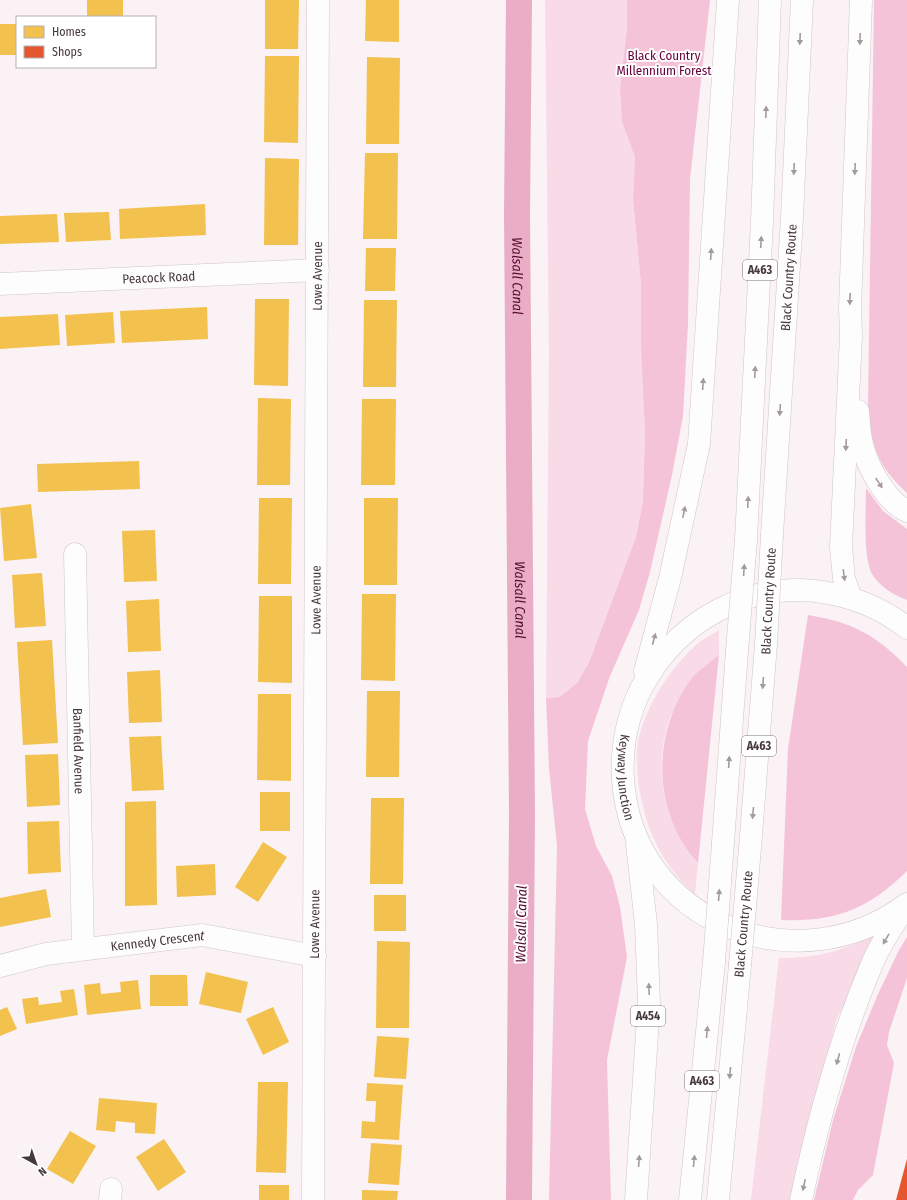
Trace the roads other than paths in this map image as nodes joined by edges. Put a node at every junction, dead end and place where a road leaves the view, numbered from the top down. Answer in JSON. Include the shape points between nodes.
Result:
{"nodes":[{"id":1,"x":318,"y":0,"type":"edge"},
{"id":2,"x":728,"y":0,"type":"edge"},
{"id":3,"x":770,"y":0,"type":"edge"},
{"id":4,"x":802,"y":0,"type":"edge"},
{"id":5,"x":861,"y":0,"type":"edge"},
{"id":6,"x":318,"y":270,"type":"junction"},
{"id":7,"x":0,"y":284,"type":"edge"},
{"id":8,"x":851,"y":336,"type":"junction"},
{"id":9,"x":907,"y":511,"type":"edge"},
{"id":10,"x":74,"y":554,"type":"dead end"},
{"id":11,"x":851,"y":598,"type":"junction"},
{"id":12,"x":875,"y":608,"type":"junction"},
{"id":13,"x":907,"y":613,"type":"edge"},
{"id":14,"x":907,"y":628,"type":"edge"},
{"id":15,"x":640,"y":690,"type":"junction"},
{"id":16,"x":636,"y":833,"type":"junction"},
{"id":17,"x":906,"y":905,"type":"edge"},
{"id":18,"x":83,"y":949,"type":"junction"},
{"id":19,"x":315,"y":956,"type":"junction"},
{"id":20,"x":0,"y":966,"type":"edge"},
{"id":21,"x":313,"y":1200,"type":"edge"},
{"id":22,"x":636,"y":1200,"type":"edge"},
{"id":23,"x":690,"y":1200,"type":"edge"},
{"id":24,"x":718,"y":1200,"type":"edge"},
{"id":25,"x":801,"y":1200,"type":"edge"}],
"edges":[{"from":1,"to":6,"type":"main road","name":"Lowe Avenue"},
{"from":15,"to":2,"type":"main road","one_way":true,"via":[[670,578],[699,444]]},
{"from":23,"to":3,"type":"main road","name":"Black Country Route","number":"A463","one_way":true,"bridge":true,"via":[[714,962],[746,540]]},
{"from":4,"to":24,"type":"main road","name":"Black Country Route","number":"A463","one_way":true,"bridge":true,"via":[[792,218],[766,644]]},
{"from":5,"to":8,"type":"main road","one_way":true,"via":[[850,300]]},
{"from":6,"to":7,"type":"main road","name":"Peacock Road"},
{"from":6,"to":19,"type":"main road","name":"Lowe Avenue"},
{"from":8,"to":9,"type":"main road","one_way":true,"via":[[861,440],[873,473],[886,493]]},
{"from":8,"to":11,"type":"main road","one_way":true,"via":[[841,547],[844,579]]},
{"from":10,"to":18,"type":"main road","name":"Banfield Avenue"},
{"from":11,"to":12,"type":"main road","name":"Keyway Junction"},
{"from":11,"to":15,"type":"main road","name":"Keyway Junction","via":[[824,592],[784,591],[734,602],[694,625],[671,644],[655,664]]},
{"from":12,"to":13,"type":"main road"},
{"from":12,"to":14,"type":"main road","name":"Keyway Junction"},
{"from":15,"to":16,"type":"main road","name":"Keyway Junction","via":[[629,720],[622,764],[624,791]]},
{"from":16,"to":17,"type":"main road","name":"Keyway Junction","via":[[650,861],[676,892],[697,910],[722,925],[741,932],[774,940],[818,941],[862,930]]},
{"from":22,"to":16,"type":"main road","number":"A454","one_way":true,"via":[[649,1003],[646,924]]},
{"from":17,"to":25,"type":"main road","one_way":true,"via":[[872,962],[841,1047]]},
{"from":18,"to":19,"type":"main road","name":"Kennedy Crescent","via":[[202,935]]},
{"from":18,"to":20,"type":"main road","name":"Kennedy Crescent","via":[[46,954]]},
{"from":19,"to":21,"type":"main road","name":"Lowe Avenue"}]}
